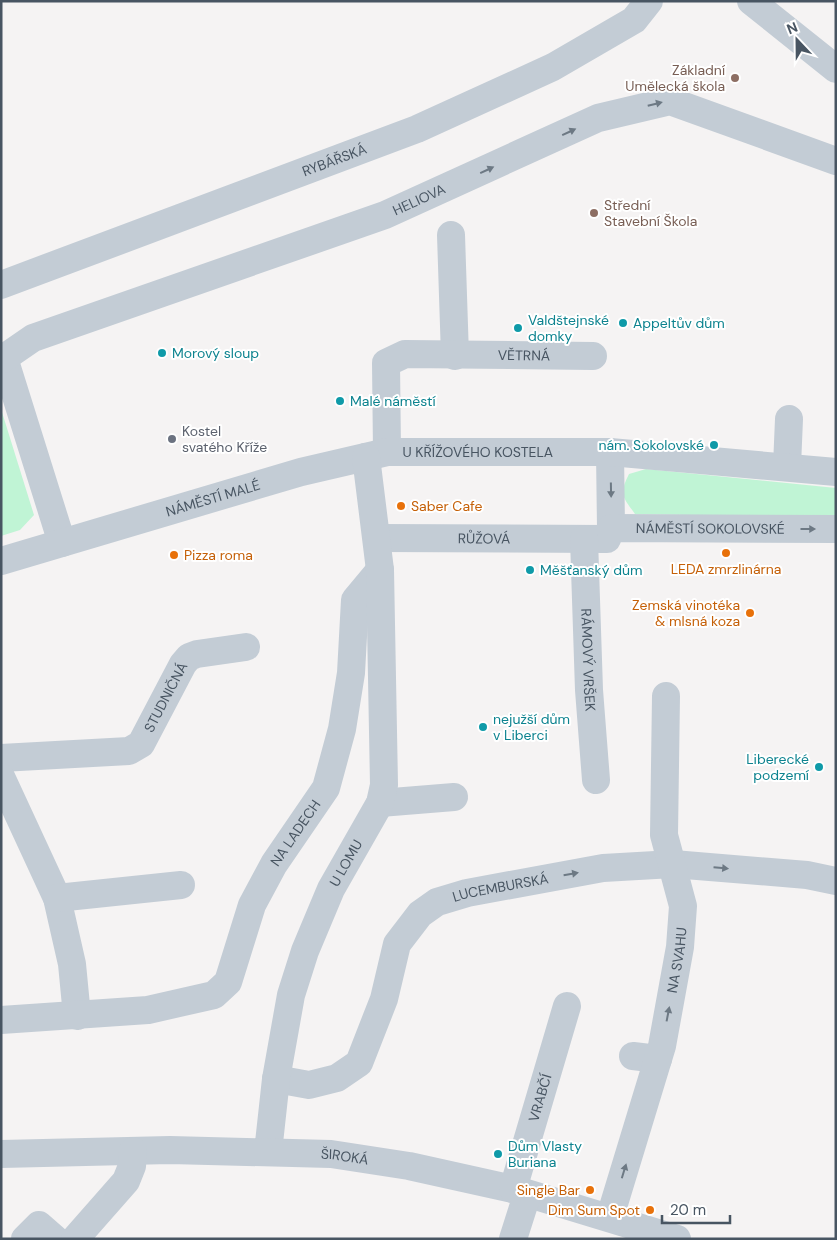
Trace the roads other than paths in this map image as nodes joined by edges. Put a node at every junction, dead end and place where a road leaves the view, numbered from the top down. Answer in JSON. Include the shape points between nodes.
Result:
{"nodes":[{"id":1,"x":649,"y":1,"type":"edge"},
{"id":2,"x":763,"y":5,"type":"edge"},
{"id":3,"x":836,"y":68,"type":"edge"},
{"id":4,"x":836,"y":161,"type":"edge"},
{"id":5,"x":451,"y":235,"type":"dead end"},
{"id":6,"x":1,"y":285,"type":"edge"},
{"id":7,"x":455,"y":356,"type":"junction"},
{"id":8,"x":593,"y":356,"type":"dead end"},
{"id":9,"x":3,"y":359,"type":"edge"},
{"id":10,"x":789,"y":419,"type":"dead end"},
{"id":11,"x":601,"y":453,"type":"junction"},
{"id":12,"x":377,"y":455,"type":"junction"},
{"id":13,"x":787,"y":466,"type":"junction"},
{"id":14,"x":836,"y":472,"type":"edge"},
{"id":15,"x":836,"y":529,"type":"edge"},
{"id":16,"x":595,"y":535,"type":"junction"},
{"id":17,"x":378,"y":538,"type":"junction"},
{"id":18,"x":62,"y":543,"type":"junction"},
{"id":19,"x":1,"y":562,"type":"edge"},
{"id":20,"x":380,"y":570,"type":"junction"},
{"id":21,"x":246,"y":647,"type":"dead end"},
{"id":22,"x":666,"y":696,"type":"dead end"},
{"id":23,"x":1,"y":758,"type":"edge"},
{"id":24,"x":1,"y":777,"type":"edge"},
{"id":25,"x":596,"y":780,"type":"dead end"},
{"id":26,"x":454,"y":797,"type":"dead end"},
{"id":27,"x":380,"y":803,"type":"junction"},
{"id":28,"x":672,"y":864,"type":"junction"},
{"id":29,"x":836,"y":881,"type":"edge"},
{"id":30,"x":181,"y":885,"type":"dead end"},
{"id":31,"x":58,"y":898,"type":"junction"},
{"id":32,"x":567,"y":1006,"type":"dead end"},
{"id":33,"x":77,"y":1016,"type":"junction"},
{"id":34,"x":1,"y":1020,"type":"edge"},
{"id":35,"x":276,"y":1079,"type":"junction"},
{"id":36,"x":133,"y":1151,"type":"junction"},
{"id":37,"x":268,"y":1152,"type":"junction"},
{"id":38,"x":1,"y":1154,"type":"edge"},
{"id":39,"x":520,"y":1192,"type":"junction"},
{"id":40,"x":610,"y":1217,"type":"junction"},
{"id":41,"x":25,"y":1239,"type":"edge"},
{"id":42,"x":55,"y":1239,"type":"edge"},
{"id":43,"x":75,"y":1239,"type":"edge"},
{"id":44,"x":513,"y":1239,"type":"edge"},
{"id":45,"x":677,"y":1239,"type":"edge"}],
"edges":[{"from":1,"to":6,"type":"street","name":"RYBÁŘSKÁ","via":[[634,20],[553,67],[417,129]]},
{"from":2,"to":3,"type":"street"},
{"from":9,"to":4,"type":"street","name":"HELIOVA","one_way":true,"via":[[33,338],[385,215],[598,118],[670,100]]},
{"from":5,"to":7,"type":"street"},
{"from":7,"to":8,"type":"street","name":"VĚTRNÁ"},
{"from":7,"to":12,"type":"street","name":"VĚTRNÁ","via":[[405,354],[386,363]]},
{"from":9,"to":18,"type":"street"},
{"from":10,"to":13,"type":"street"},
{"from":11,"to":12,"type":"street","name":"U KŘÍŽOVÉHO KOSTELA"},
{"from":11,"to":13,"type":"street"},
{"from":11,"to":16,"type":"street","one_way":true},
{"from":12,"to":17,"type":"street"},
{"from":12,"to":18,"type":"street","name":"NÁMĚSTÍ MALÉ","via":[[301,472]]},
{"from":13,"to":14,"type":"street"},
{"from":16,"to":15,"type":"street","name":"NÁMĚSTÍ SOKOLOVSKÉ","one_way":true},
{"from":16,"to":17,"type":"street","name":"RŮŽOVÁ"},
{"from":16,"to":25,"type":"street","name":"RÁMOVÝ VRŠEK","via":[[589,690]]},
{"from":17,"to":20,"type":"street"},
{"from":18,"to":19,"type":"street","name":"NÁMĚSTÍ MALÉ"},
{"from":20,"to":27,"type":"street","name":"U LOMU","via":[[384,785]]},
{"from":20,"to":33,"type":"street","name":"NA LADECH","via":[[355,600],[351,673],[342,729],[326,788],[274,864],[252,905],[228,982],[214,995],[195,1000],[148,1010]]},
{"from":21,"to":23,"type":"street","name":"STUDNIČNÁ","via":[[189,657],[141,744],[129,751]]},
{"from":22,"to":28,"type":"street","name":"NA SVAHU","via":[[664,835]]},
{"from":24,"to":31,"type":"street"},
{"from":26,"to":27,"type":"street"},
{"from":27,"to":35,"type":"street","name":"U LOMU","via":[[331,889],[305,952],[290,995]]},
{"from":28,"to":29,"type":"street","name":"LUCEMBURSKÁ","one_way":true,"via":[[808,875]]},
{"from":35,"to":28,"type":"street","name":"LUCEMBURSKÁ","one_way":true,"via":[[309,1085],[337,1078],[359,1063],[384,999],[397,944],[420,914],[437,902],[467,893],[603,868]]},
{"from":40,"to":28,"type":"street","name":"NA SVAHU","one_way":true,"via":[[646,1057],[680,948],[683,906]]},
{"from":30,"to":31,"type":"street"},
{"from":31,"to":33,"type":"street","via":[[72,964]]},
{"from":32,"to":39,"type":"street","name":"VRABČÍ"},
{"from":33,"to":34,"type":"street","name":"NA LADECH"},
{"from":35,"to":37,"type":"street","name":"U LOMU"},
{"from":36,"to":37,"type":"street","name":"ŠIROKÁ"},
{"from":36,"to":38,"type":"street","name":"ŠIROKÁ"},
{"from":36,"to":43,"type":"street","via":[[126,1181]]},
{"from":37,"to":39,"type":"street","name":"ŠIROKÁ","via":[[366,1158]]},
{"from":39,"to":40,"type":"street","name":"ŠIROKÁ"},
{"from":39,"to":44,"type":"street","name":"VRABČÍ"},
{"from":40,"to":45,"type":"street","name":"ŠIROKÁ"},
{"from":41,"to":42,"type":"street","via":[[39,1224]]}]}
